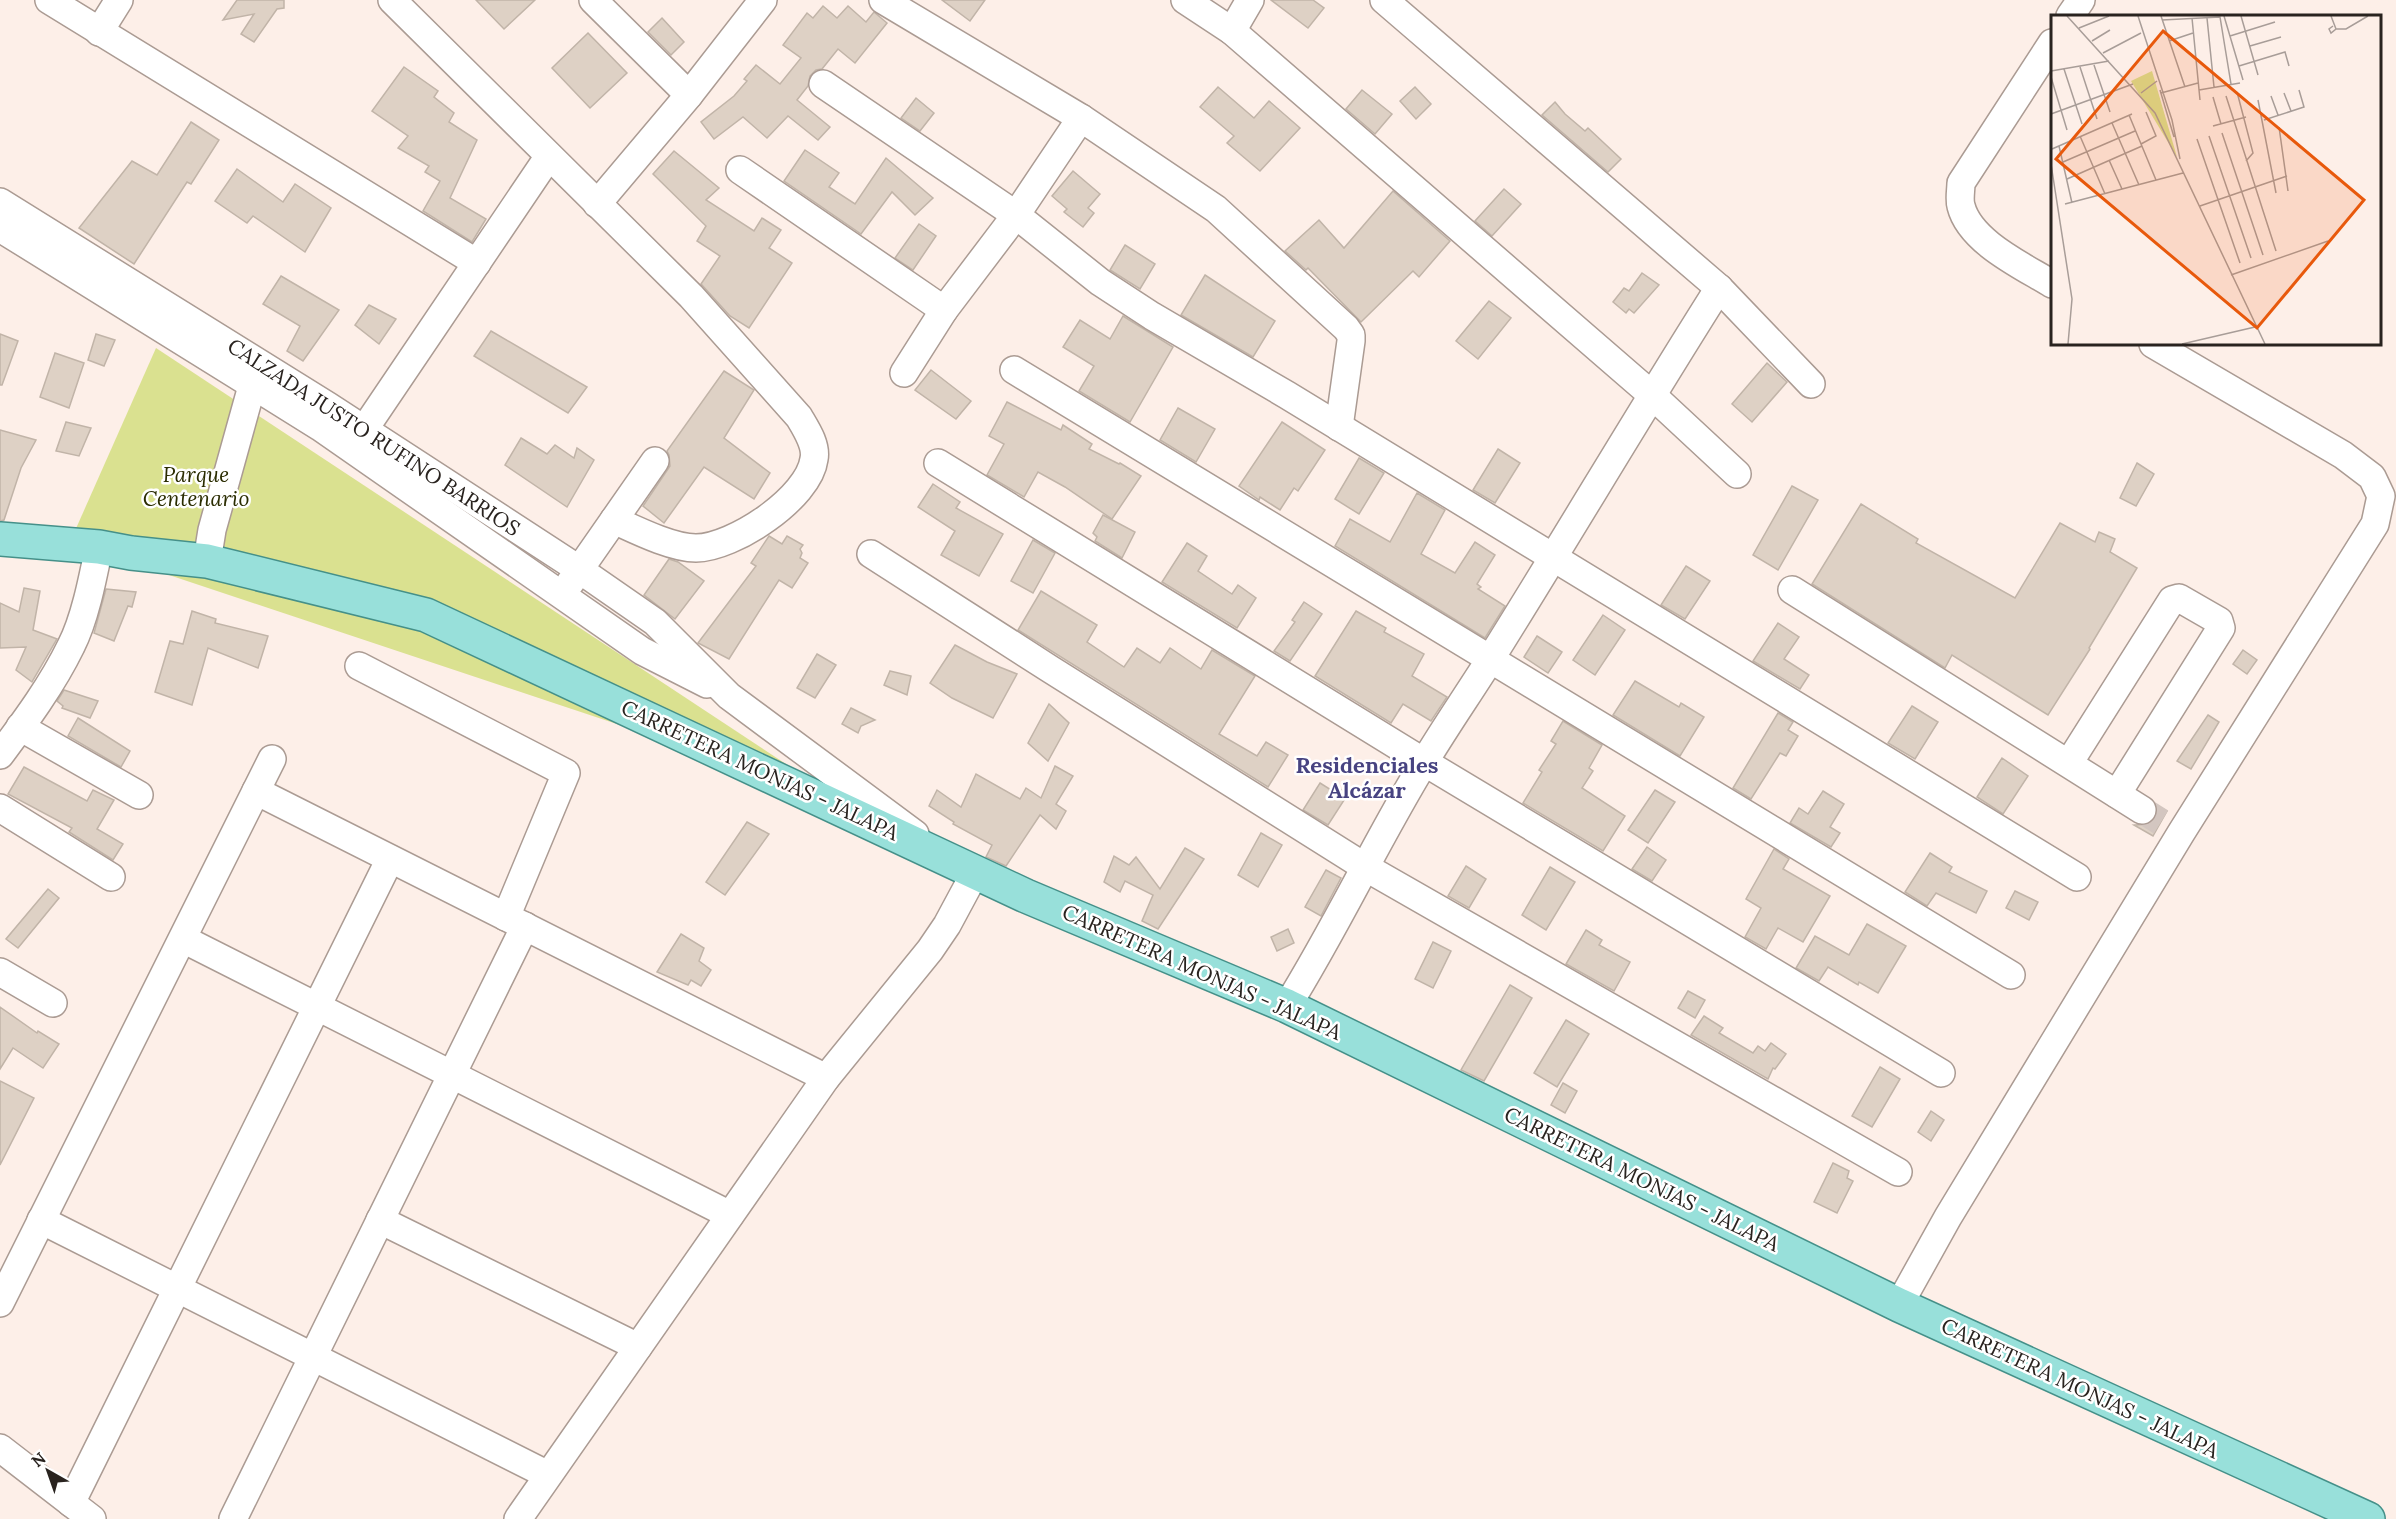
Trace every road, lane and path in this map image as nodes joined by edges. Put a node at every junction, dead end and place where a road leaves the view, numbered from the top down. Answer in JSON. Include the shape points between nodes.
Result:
{"nodes":[{"id":1,"x":49,"y":0,"type":"edge"},
{"id":2,"x":119,"y":0,"type":"edge"},
{"id":3,"x":392,"y":0,"type":"edge"},
{"id":4,"x":593,"y":0,"type":"edge"},
{"id":5,"x":763,"y":0,"type":"edge"},
{"id":6,"x":883,"y":0,"type":"edge"},
{"id":7,"x":1185,"y":0,"type":"edge"},
{"id":8,"x":1250,"y":0,"type":"edge"},
{"id":9,"x":1384,"y":0,"type":"edge"},
{"id":10,"x":2081,"y":0,"type":"edge"},
{"id":11,"x":2071,"y":15,"type":"edge"},
{"id":12,"x":1232,"y":30,"type":"junction"},
{"id":13,"x":99,"y":32,"type":"junction"},
{"id":14,"x":2051,"y":45,"type":"edge"},
{"id":15,"x":823,"y":84,"type":"dead end"},
{"id":16,"x":689,"y":95,"type":"junction"},
{"id":17,"x":1081,"y":118,"type":"junction"},
{"id":18,"x":549,"y":156,"type":"junction"},
{"id":19,"x":740,"y":170,"type":"dead end"},
{"id":20,"x":0,"y":202,"type":"edge"},
{"id":21,"x":597,"y":204,"type":"junction"},
{"id":22,"x":1016,"y":215,"type":"junction"},
{"id":23,"x":0,"y":228,"type":"edge"},
{"id":24,"x":477,"y":263,"type":"junction"},
{"id":25,"x":2051,"y":283,"type":"edge"},
{"id":26,"x":1719,"y":288,"type":"junction"},
{"id":27,"x":944,"y":310,"type":"junction"},
{"id":28,"x":2154,"y":345,"type":"edge"},
{"id":29,"x":1014,"y":370,"type":"dead end"},
{"id":30,"x":904,"y":373,"type":"dead end"},
{"id":31,"x":1811,"y":384,"type":"dead end"},
{"id":32,"x":252,"y":386,"type":"junction"},
{"id":33,"x":1652,"y":395,"type":"junction"},
{"id":34,"x":1339,"y":427,"type":"junction"},
{"id":35,"x":357,"y":439,"type":"junction"},
{"id":36,"x":655,"y":461,"type":"dead end"},
{"id":37,"x":938,"y":463,"type":"dead end"},
{"id":38,"x":1737,"y":474,"type":"dead end"},
{"id":39,"x":614,"y":520,"type":"junction"},
{"id":40,"x":0,"y":539,"type":"edge"},
{"id":41,"x":99,"y":547,"type":"junction"},
{"id":42,"x":871,"y":554,"type":"dead end"},
{"id":43,"x":1552,"y":558,"type":"junction"},
{"id":44,"x":207,"y":561,"type":"junction"},
{"id":45,"x":580,"y":570,"type":"junction"},
{"id":46,"x":1792,"y":590,"type":"dead end"},
{"id":47,"x":561,"y":595,"type":"junction"},
{"id":48,"x":1491,"y":659,"type":"junction"},
{"id":49,"x":359,"y":666,"type":"dead end"},
{"id":50,"x":729,"y":696,"type":"junction"},
{"id":51,"x":20,"y":727,"type":"junction"},
{"id":52,"x":0,"y":755,"type":"edge"},
{"id":53,"x":272,"y":759,"type":"dead end"},
{"id":54,"x":1424,"y":762,"type":"junction"},
{"id":55,"x":2069,"y":763,"type":"junction"},
{"id":56,"x":256,"y":791,"type":"junction"},
{"id":57,"x":2117,"y":794,"type":"junction"},
{"id":58,"x":140,"y":795,"type":"dead end"},
{"id":59,"x":0,"y":808,"type":"edge"},
{"id":60,"x":2161,"y":822,"type":"junction"},
{"id":61,"x":943,"y":855,"type":"junction"},
{"id":62,"x":390,"y":859,"type":"junction"},
{"id":63,"x":1365,"y":867,"type":"junction"},
{"id":64,"x":976,"y":872,"type":"junction"},
{"id":65,"x":111,"y":877,"type":"dead end"},
{"id":66,"x":2077,"y":877,"type":"dead end"},
{"id":67,"x":515,"y":921,"type":"junction"},
{"id":68,"x":183,"y":939,"type":"junction"},
{"id":69,"x":0,"y":972,"type":"edge"},
{"id":70,"x":2011,"y":975,"type":"dead end"},
{"id":71,"x":53,"y":1003,"type":"dead end"},
{"id":72,"x":317,"y":1006,"type":"junction"},
{"id":73,"x":1287,"y":1006,"type":"junction"},
{"id":74,"x":1941,"y":1073,"type":"dead end"},
{"id":75,"x":452,"y":1075,"type":"junction"},
{"id":76,"x":826,"y":1078,"type":"junction"},
{"id":77,"x":1898,"y":1172,"type":"dead end"},
{"id":78,"x":730,"y":1215,"type":"junction"},
{"id":79,"x":41,"y":1220,"type":"junction"},
{"id":80,"x":380,"y":1220,"type":"junction"},
{"id":81,"x":177,"y":1289,"type":"junction"},
{"id":82,"x":0,"y":1303,"type":"edge"},
{"id":83,"x":1899,"y":1305,"type":"junction"},
{"id":84,"x":638,"y":1347,"type":"junction"},
{"id":85,"x":313,"y":1357,"type":"junction"},
{"id":86,"x":0,"y":1448,"type":"edge"},
{"id":87,"x":548,"y":1475,"type":"junction"},
{"id":88,"x":71,"y":1503,"type":"junction"},
{"id":89,"x":92,"y":1519,"type":"edge"},
{"id":90,"x":233,"y":1519,"type":"edge"},
{"id":91,"x":518,"y":1519,"type":"edge"},
{"id":92,"x":2368,"y":1519,"type":"edge"}],
"edges":[{"from":1,"to":13,"type":"street"},
{"from":2,"to":13,"type":"street"},
{"from":3,"to":18,"type":"street"},
{"from":4,"to":16,"type":"street"},
{"from":5,"to":16,"type":"street"},
{"from":6,"to":17,"type":"street"},
{"from":7,"to":12,"type":"street"},
{"from":8,"to":12,"type":"street"},
{"from":9,"to":26,"type":"street"},
{"from":10,"to":11,"type":"street"},
{"from":12,"to":33,"type":"street"},
{"from":13,"to":24,"type":"street"},
{"from":14,"to":25,"type":"street","via":[[1961,183],[1960,205],[1969,226],[1987,242]]},
{"from":15,"to":22,"type":"street"},
{"from":16,"to":21,"type":"street"},
{"from":17,"to":22,"type":"street"},
{"from":17,"to":34,"type":"street","via":[[1216,209],[1346,328],[1351,342]]},
{"from":18,"to":21,"type":"street"},
{"from":18,"to":24,"type":"street"},
{"from":19,"to":27,"type":"street"},
{"from":20,"to":35,"type":"street","name":"CALZADA JUSTO RUFINO BARRIOS"},
{"from":21,"to":39,"type":"street","via":[[663,268],[799,417],[810,437],[815,459],[806,480],[772,516],[730,541],[696,548],[658,540]]},
{"from":22,"to":27,"type":"street"},
{"from":22,"to":34,"type":"street","via":[[1100,282]]},
{"from":23,"to":32,"type":"street","name":"CALZADA JUSTO RUFINO BARRIOS"},
{"from":24,"to":35,"type":"street"},
{"from":26,"to":31,"type":"street"},
{"from":26,"to":33,"type":"street"},
{"from":27,"to":30,"type":"street"},
{"from":28,"to":60,"type":"street","via":[[2343,455],[2372,477],[2381,496],[2375,524]]},
{"from":29,"to":48,"type":"street"},
{"from":32,"to":35,"type":"street","name":"CALZADA JUSTO RUFINO BARRIOS","via":[[320,427]]},
{"from":32,"to":44,"type":"street"},
{"from":33,"to":38,"type":"street"},
{"from":33,"to":43,"type":"street"},
{"from":34,"to":43,"type":"street"},
{"from":35,"to":45,"type":"street","name":"CALZADA JUSTO RUFINO BARRIOS"},
{"from":35,"to":47,"type":"street","name":"CALZADA JUSTO RUFINO BARRIOS"},
{"from":36,"to":39,"type":"street"},
{"from":37,"to":54,"type":"street"},
{"from":39,"to":45,"type":"street"},
{"from":40,"to":41,"type":"main road","name":"CARRETERA MONJAS - JALAPA"},
{"from":41,"to":44,"type":"main road","name":"CARRETERA MONJAS - JALAPA"},
{"from":41,"to":51,"type":"street","via":[[72,644]]},
{"from":42,"to":63,"type":"street"},
{"from":43,"to":48,"type":"street"},
{"from":43,"to":66,"type":"street"},
{"from":44,"to":61,"type":"main road","name":"CARRETERA MONJAS - JALAPA","via":[[426,615]]},
{"from":45,"to":47,"type":"street"},
{"from":45,"to":50,"type":"street","name":"CALZADA JUSTO RUFINO BARRIOS","via":[[655,622]]},
{"from":46,"to":55,"type":"street"},
{"from":47,"to":50,"type":"street","name":"CALZADA JUSTO RUFINO BARRIOS","via":[[642,651]]},
{"from":48,"to":54,"type":"street"},
{"from":48,"to":70,"type":"street"},
{"from":49,"to":67,"type":"street","via":[[566,773]]},
{"from":50,"to":61,"type":"street","name":"CALZADA JUSTO RUFINO BARRIOS"},
{"from":51,"to":52,"type":"street"},
{"from":51,"to":58,"type":"street"},
{"from":53,"to":56,"type":"street"},
{"from":54,"to":63,"type":"street"},
{"from":54,"to":74,"type":"street"},
{"from":55,"to":57,"type":"street"},
{"from":55,"to":57,"type":"street","via":[[2172,600],[2179,598],[2219,621],[2221,628]]},
{"from":56,"to":62,"type":"street"},
{"from":56,"to":68,"type":"street"},
{"from":57,"to":60,"type":"street"},
{"from":59,"to":65,"type":"street"},
{"from":60,"to":83,"type":"street"},
{"from":61,"to":64,"type":"main road","name":"CARRETERA MONJAS - JALAPA"},
{"from":62,"to":67,"type":"street"},
{"from":62,"to":72,"type":"street"},
{"from":63,"to":73,"type":"street","via":[[1322,950]]},
{"from":63,"to":77,"type":"street"},
{"from":64,"to":73,"type":"main road","name":"CARRETERA MONJAS - JALAPA"},
{"from":64,"to":76,"type":"street","via":[[930,950]]},
{"from":67,"to":75,"type":"street"},
{"from":67,"to":76,"type":"street"},
{"from":68,"to":72,"type":"street"},
{"from":68,"to":79,"type":"street"},
{"from":69,"to":71,"type":"street"},
{"from":72,"to":75,"type":"street"},
{"from":72,"to":81,"type":"street"},
{"from":73,"to":83,"type":"main road","name":"CARRETERA MONJAS - JALAPA"},
{"from":75,"to":78,"type":"street"},
{"from":75,"to":80,"type":"street"},
{"from":76,"to":78,"type":"street"},
{"from":78,"to":84,"type":"street"},
{"from":79,"to":81,"type":"street"},
{"from":79,"to":82,"type":"street"},
{"from":80,"to":84,"type":"street"},
{"from":80,"to":85,"type":"street"},
{"from":81,"to":85,"type":"street"},
{"from":81,"to":88,"type":"street"},
{"from":83,"to":92,"type":"main road","name":"CARRETERA MONJAS - JALAPA"},
{"from":84,"to":87,"type":"street"},
{"from":85,"to":87,"type":"street"},
{"from":85,"to":90,"type":"street"},
{"from":86,"to":88,"type":"street"},
{"from":87,"to":91,"type":"street"},
{"from":88,"to":89,"type":"street"}]}
